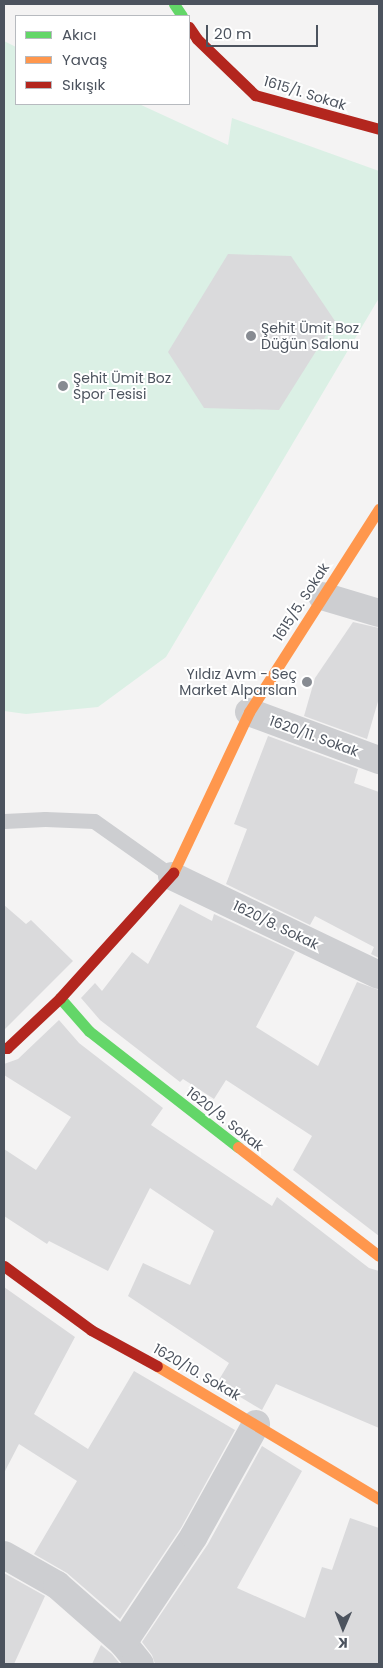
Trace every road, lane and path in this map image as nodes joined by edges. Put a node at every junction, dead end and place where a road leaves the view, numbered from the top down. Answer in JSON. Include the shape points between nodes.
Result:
{"nodes":[{"id":1,"x":174,"y":4,"type":"edge"},
{"id":2,"x":181,"y":15,"type":"edge"},
{"id":3,"x":190,"y":28,"type":"edge"},
{"id":4,"x":379,"y":129,"type":"edge"},
{"id":5,"x":379,"y":509,"type":"edge"},
{"id":6,"x":322,"y":596,"type":"junction"},
{"id":7,"x":379,"y":612,"type":"edge"},
{"id":8,"x":249,"y":712,"type":"junction"},
{"id":9,"x":379,"y":760,"type":"edge"},
{"id":10,"x":4,"y":822,"type":"edge"},
{"id":11,"x":172,"y":876,"type":"junction"},
{"id":12,"x":379,"y":975,"type":"edge"},
{"id":13,"x":60,"y":998,"type":"junction"},
{"id":14,"x":4,"y":1048,"type":"edge"},
{"id":15,"x":379,"y":1256,"type":"edge"},
{"id":16,"x":4,"y":1266,"type":"edge"},
{"id":17,"x":256,"y":1424,"type":"junction"},
{"id":18,"x":379,"y":1499,"type":"edge"},
{"id":19,"x":4,"y":1555,"type":"edge"},
{"id":20,"x":123,"y":1643,"type":"junction"},
{"id":21,"x":140,"y":1664,"type":"edge"}],
"edges":[{"from":1,"to":2,"type":"main road"},
{"from":3,"to":4,"type":"main road","name":"1615/1. Sokak","via":[[255,95]]},
{"from":5,"to":6,"type":"main road","name":"1615/5. Sokak"},
{"from":6,"to":7,"type":"street"},
{"from":6,"to":8,"type":"main road","name":"1615/5. Sokak"},
{"from":8,"to":9,"type":"street","name":"1620/11. Sokak"},
{"from":8,"to":11,"type":"main road","name":"1615/5. Sokak"},
{"from":10,"to":11,"type":"lane","via":[[45,819],[94,821]]},
{"from":11,"to":12,"type":"street","name":"1620/8. Sokak"},
{"from":11,"to":13,"type":"main road","name":"1615/5. Sokak"},
{"from":13,"to":14,"type":"main road"},
{"from":13,"to":15,"type":"main road","name":"1620/9. Sokak","via":[[89,1031]]},
{"from":16,"to":17,"type":"main road","name":"1620/10. Sokak","via":[[91,1330]]},
{"from":17,"to":18,"type":"main road","name":"1620/10. Sokak"},
{"from":17,"to":20,"type":"street","via":[[194,1536]]},
{"from":19,"to":20,"type":"street","via":[[57,1585]]},
{"from":20,"to":21,"type":"street"}]}
